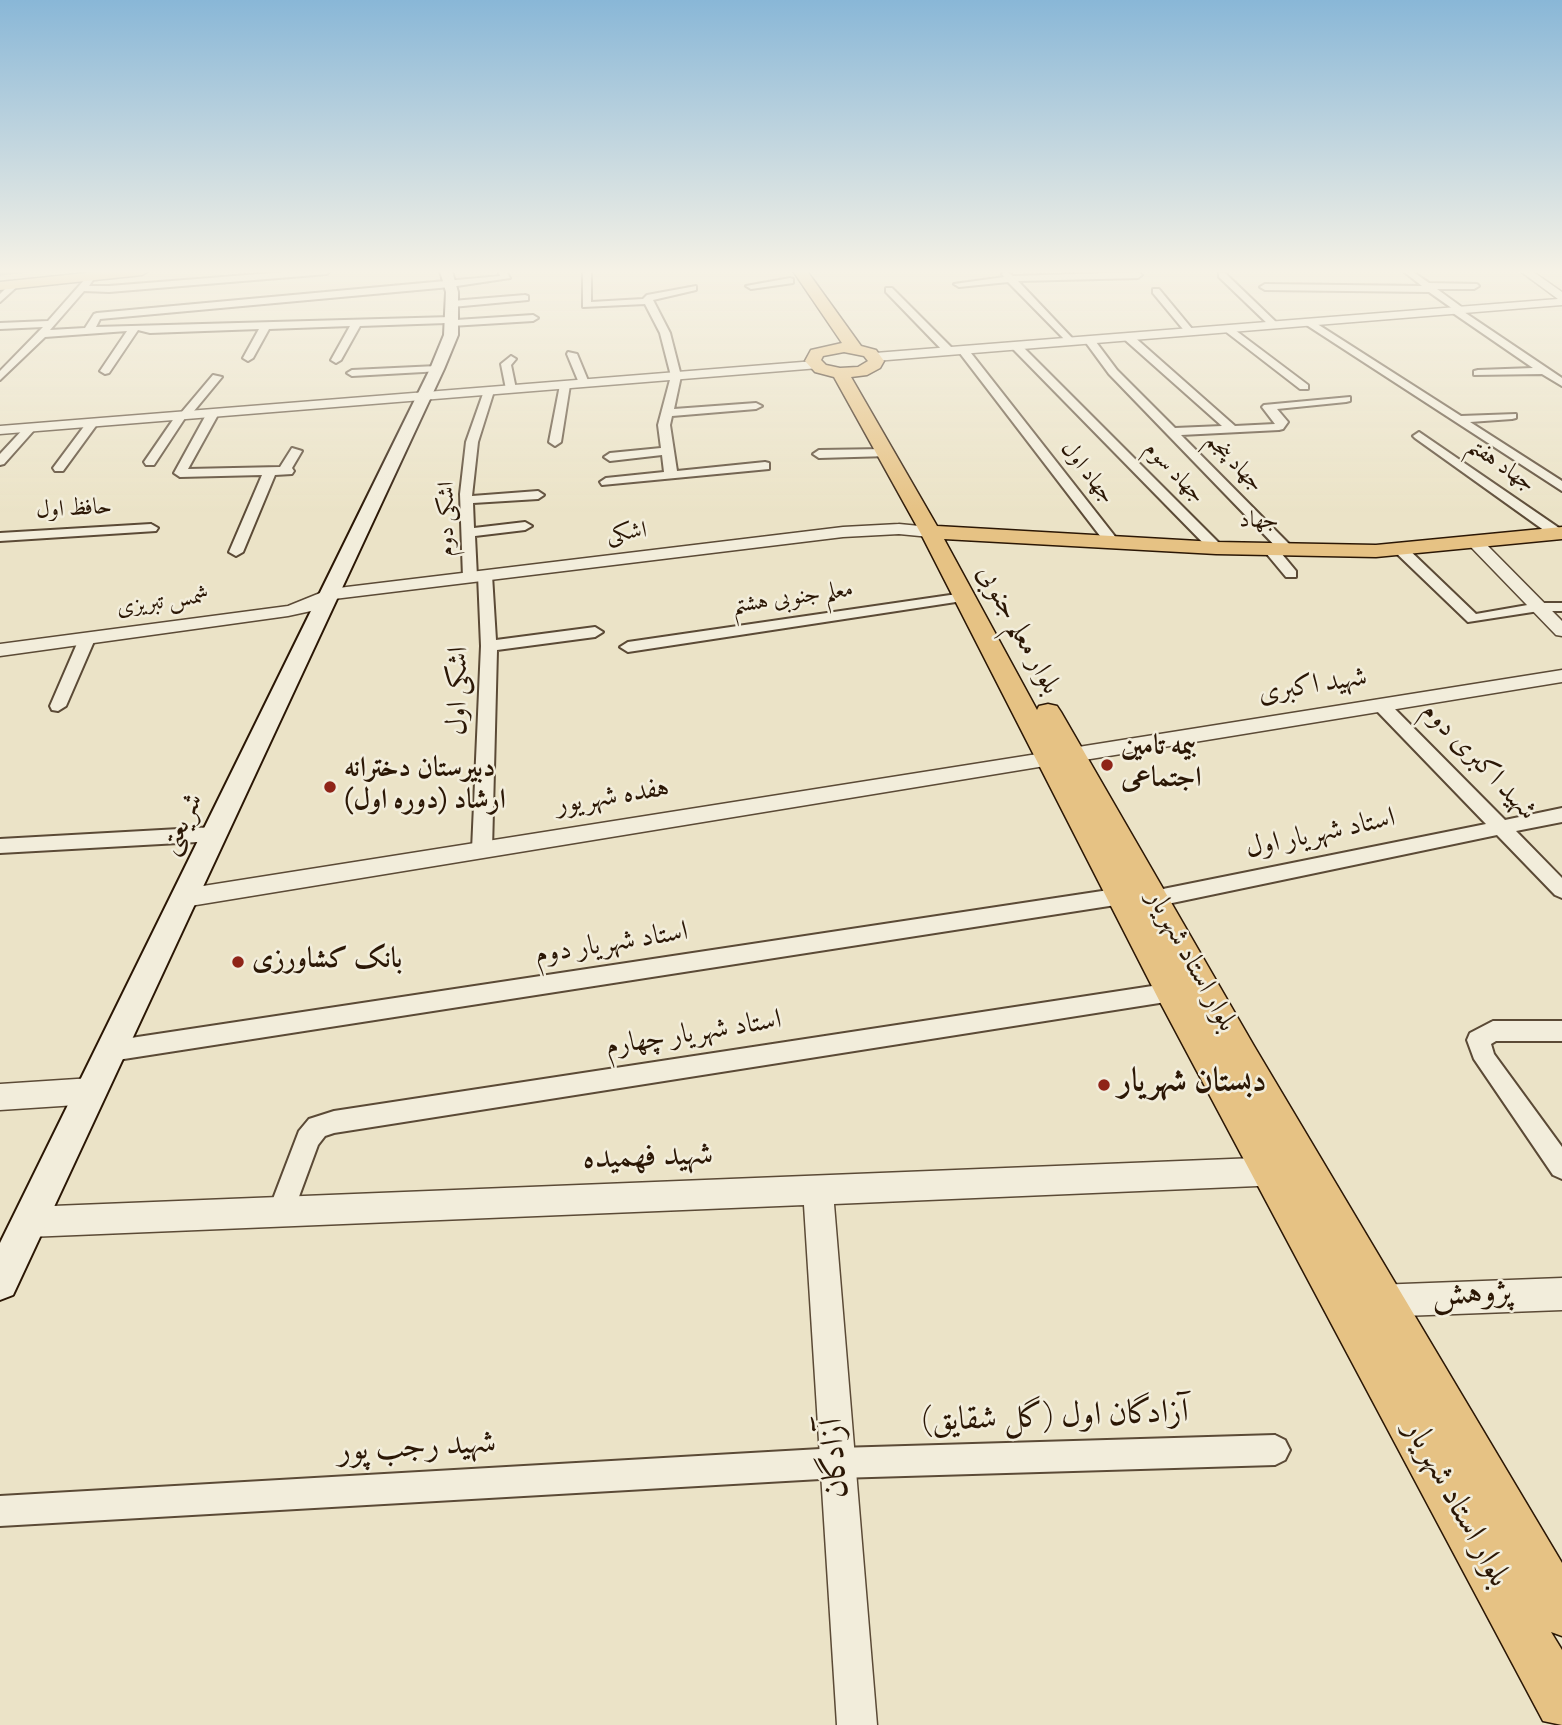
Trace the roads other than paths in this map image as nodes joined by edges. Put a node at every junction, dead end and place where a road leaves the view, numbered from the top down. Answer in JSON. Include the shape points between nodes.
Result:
{"nodes":[{"id":1,"x":26,"y":352,"type":"edge"},
{"id":2,"x":118,"y":352,"type":"edge"},
{"id":3,"x":252,"y":352,"type":"edge"},
{"id":4,"x":341,"y":352,"type":"edge"},
{"id":5,"x":444,"y":352,"type":"edge"},
{"id":6,"x":670,"y":352,"type":"edge"},
{"id":7,"x":818,"y":352,"type":"edge"},
{"id":8,"x":855,"y":352,"type":"edge"},
{"id":9,"x":946,"y":352,"type":"edge"},
{"id":10,"x":964,"y":352,"type":"edge"},
{"id":11,"x":1022,"y":352,"type":"edge"},
{"id":12,"x":1098,"y":352,"type":"edge"},
{"id":13,"x":1144,"y":352,"type":"edge"},
{"id":14,"x":1257,"y":352,"type":"edge"},
{"id":15,"x":1353,"y":352,"type":"edge"},
{"id":16,"x":1517,"y":352,"type":"edge"},
{"id":17,"x":572,"y":354,"type":"dead end"},
{"id":18,"x":248,"y":358,"type":"dead end"},
{"id":19,"x":511,"y":359,"type":"dead end"},
{"id":20,"x":336,"y":360,"type":"dead end"},
{"id":21,"x":815,"y":365,"type":"junction"},
{"id":22,"x":858,"y":367,"type":"junction"},
{"id":23,"x":437,"y":369,"type":"junction"},
{"id":24,"x":105,"y":371,"type":"dead end"},
{"id":25,"x":1545,"y":371,"type":"junction"},
{"id":26,"x":352,"y":373,"type":"dead end"},
{"id":27,"x":1478,"y":373,"type":"dead end"},
{"id":28,"x":676,"y":376,"type":"junction"},
{"id":29,"x":0,"y":377,"type":"edge"},
{"id":30,"x":217,"y":377,"type":"dead end"},
{"id":31,"x":584,"y":383,"type":"junction"},
{"id":32,"x":1562,"y":383,"type":"edge"},
{"id":33,"x":565,"y":385,"type":"junction"},
{"id":34,"x":1304,"y":387,"type":"dead end"},
{"id":35,"x":511,"y":389,"type":"junction"},
{"id":36,"x":489,"y":391,"type":"junction"},
{"id":37,"x":425,"y":396,"type":"junction"},
{"id":38,"x":1346,"y":399,"type":"dead end"},
{"id":39,"x":756,"y":406,"type":"dead end"},
{"id":40,"x":214,"y":413,"type":"junction"},
{"id":41,"x":667,"y":413,"type":"junction"},
{"id":42,"x":183,"y":416,"type":"junction"},
{"id":43,"x":1511,"y":416,"type":"dead end"},
{"id":44,"x":1457,"y":420,"type":"junction"},
{"id":45,"x":92,"y":423,"type":"junction"},
{"id":46,"x":30,"y":428,"type":"junction"},
{"id":47,"x":1232,"y":429,"type":"junction"},
{"id":48,"x":0,"y":430,"type":"edge"},
{"id":49,"x":1172,"y":432,"type":"junction"},
{"id":50,"x":1419,"y":436,"type":"dead end"},
{"id":51,"x":555,"y":442,"type":"dead end"},
{"id":52,"x":668,"y":451,"type":"junction"},
{"id":53,"x":296,"y":452,"type":"dead end"},
{"id":54,"x":885,"y":453,"type":"junction"},
{"id":55,"x":819,"y":454,"type":"dead end"},
{"id":56,"x":610,"y":457,"type":"dead end"},
{"id":57,"x":0,"y":461,"type":"edge"},
{"id":58,"x":150,"y":462,"type":"dead end"},
{"id":59,"x":765,"y":466,"type":"dead end"},
{"id":60,"x":58,"y":468,"type":"dead end"},
{"id":61,"x":281,"y":472,"type":"junction"},
{"id":62,"x":671,"y":475,"type":"junction"},
{"id":63,"x":606,"y":482,"type":"dead end"},
{"id":64,"x":1562,"y":487,"type":"edge"},
{"id":65,"x":538,"y":495,"type":"dead end"},
{"id":66,"x":467,"y":500,"type":"junction"},
{"id":67,"x":526,"y":526,"type":"dead end"},
{"id":68,"x":151,"y":528,"type":"dead end"},
{"id":69,"x":930,"y":531,"type":"junction"},
{"id":70,"x":469,"y":533,"type":"junction"},
{"id":71,"x":953,"y":533,"type":"junction"},
{"id":72,"x":1559,"y":533,"type":"edge"},
{"id":73,"x":0,"y":537,"type":"edge"},
{"id":74,"x":1474,"y":541,"type":"junction"},
{"id":75,"x":1112,"y":542,"type":"junction"},
{"id":76,"x":1216,"y":548,"type":"junction"},
{"id":77,"x":1399,"y":548,"type":"junction"},
{"id":78,"x":1279,"y":550,"type":"junction"},
{"id":79,"x":236,"y":552,"type":"dead end"},
{"id":80,"x":1291,"y":574,"type":"dead end"},
{"id":81,"x":477,"y":576,"type":"junction"},
{"id":82,"x":330,"y":594,"type":"junction"},
{"id":83,"x":964,"y":597,"type":"junction"},
{"id":84,"x":1539,"y":607,"type":"junction"},
{"id":85,"x":1562,"y":607,"type":"edge"},
{"id":86,"x":1562,"y":631,"type":"edge"},
{"id":87,"x":595,"y":632,"type":"dead end"},
{"id":88,"x":88,"y":639,"type":"junction"},
{"id":89,"x":489,"y":646,"type":"junction"},
{"id":90,"x":628,"y":647,"type":"dead end"},
{"id":91,"x":0,"y":650,"type":"edge"},
{"id":92,"x":1562,"y":676,"type":"edge"},
{"id":93,"x":1381,"y":705,"type":"junction"},
{"id":94,"x":58,"y":706,"type":"dead end"},
{"id":95,"x":1061,"y":757,"type":"junction"},
{"id":96,"x":1562,"y":815,"type":"edge"},
{"id":97,"x":1501,"y":827,"type":"junction"},
{"id":98,"x":215,"y":834,"type":"junction"},
{"id":99,"x":0,"y":846,"type":"edge"},
{"id":100,"x":482,"y":850,"type":"junction"},
{"id":101,"x":1562,"y":890,"type":"edge"},
{"id":102,"x":1138,"y":897,"type":"junction"},
{"id":103,"x":184,"y":898,"type":"junction"},
{"id":104,"x":1172,"y":992,"type":"junction"},
{"id":105,"x":1562,"y":1031,"type":"edge"},
{"id":106,"x":111,"y":1052,"type":"junction"},
{"id":107,"x":92,"y":1091,"type":"junction"},
{"id":108,"x":0,"y":1097,"type":"edge"},
{"id":109,"x":1562,"y":1167,"type":"edge"},
{"id":110,"x":1289,"y":1170,"type":"junction"},
{"id":111,"x":818,"y":1190,"type":"junction"},
{"id":112,"x":281,"y":1212,"type":"junction"},
{"id":113,"x":28,"y":1223,"type":"junction"},
{"id":114,"x":0,"y":1282,"type":"edge"},
{"id":115,"x":1562,"y":1294,"type":"edge"},
{"id":116,"x":1364,"y":1304,"type":"junction"},
{"id":117,"x":1275,"y":1450,"type":"dead end"},
{"id":118,"x":838,"y":1463,"type":"junction"},
{"id":119,"x":0,"y":1511,"type":"edge"},
{"id":120,"x":1562,"y":1611,"type":"edge"},
{"id":121,"x":1562,"y":1702,"type":"edge"},
{"id":122,"x":857,"y":1725,"type":"edge"}],
"edges":[{"from":1,"to":29,"type":"street"},
{"from":2,"to":24,"type":"street"},
{"from":3,"to":18,"type":"street"},
{"from":4,"to":20,"type":"street"},
{"from":5,"to":23,"type":"main road","name":"شریعتی"},
{"from":6,"to":28,"type":"street"},
{"from":7,"to":21,"type":"main road"},
{"from":8,"to":22,"type":"main road"},
{"from":9,"to":22,"type":"street"},
{"from":10,"to":75,"type":"street","name":"جهاد اول"},
{"from":11,"to":76,"type":"street","name":"جهاد سوم"},
{"from":12,"to":49,"type":"street","name":"جهاد پنجم"},
{"from":13,"to":47,"type":"street"},
{"from":14,"to":34,"type":"street"},
{"from":15,"to":44,"type":"street"},
{"from":16,"to":25,"type":"street"},
{"from":17,"to":31,"type":"street"},
{"from":19,"to":35,"type":"street","via":[[506,364]]},
{"from":21,"to":22,"type":"main road"},
{"from":21,"to":28,"type":"street"},
{"from":22,"to":54,"type":"main road","name":"بلوار معلم جنوبی"},
{"from":22,"to":71,"type":"main road","name":"بلوار معلم جنوبی"},
{"from":23,"to":26,"type":"street"},
{"from":23,"to":37,"type":"main road","name":"شریعتی"},
{"from":25,"to":27,"type":"street"},
{"from":25,"to":32,"type":"street"},
{"from":28,"to":31,"type":"street"},
{"from":28,"to":41,"type":"street"},
{"from":30,"to":42,"type":"street"},
{"from":31,"to":33,"type":"street"},
{"from":33,"to":35,"type":"street"},
{"from":33,"to":51,"type":"street"},
{"from":35,"to":36,"type":"street"},
{"from":36,"to":37,"type":"street"},
{"from":36,"to":66,"type":"street","name":"اشکی دوم","via":[[472,442]]},
{"from":37,"to":40,"type":"street"},
{"from":37,"to":82,"type":"main road","name":"شریعتی"},
{"from":38,"to":47,"type":"street","via":[[1271,406],[1268,408],[1282,422],[1279,427]]},
{"from":39,"to":41,"type":"street"},
{"from":40,"to":42,"type":"street"},
{"from":40,"to":61,"type":"street","via":[[180,473]]},
{"from":41,"to":52,"type":"street"},
{"from":42,"to":45,"type":"street"},
{"from":42,"to":58,"type":"street"},
{"from":43,"to":44,"type":"street"},
{"from":44,"to":64,"type":"street"},
{"from":45,"to":46,"type":"street"},
{"from":45,"to":60,"type":"street"},
{"from":46,"to":48,"type":"street"},
{"from":46,"to":57,"type":"street"},
{"from":47,"to":49,"type":"street"},
{"from":49,"to":78,"type":"street","name":"جهاد پنجم"},
{"from":50,"to":72,"type":"street","name":"جهاد هفتم"},
{"from":52,"to":56,"type":"street"},
{"from":52,"to":62,"type":"street"},
{"from":53,"to":61,"type":"street"},
{"from":54,"to":55,"type":"street"},
{"from":54,"to":69,"type":"main road","name":"بلوار معلم جنوبی"},
{"from":59,"to":62,"type":"street"},
{"from":61,"to":79,"type":"street"},
{"from":62,"to":63,"type":"street"},
{"from":65,"to":66,"type":"street"},
{"from":66,"to":70,"type":"street","name":"اشکی دوم"},
{"from":67,"to":70,"type":"street"},
{"from":68,"to":73,"type":"street","name":"حافظ اول"},
{"from":69,"to":71,"type":"main road"},
{"from":69,"to":81,"type":"street","name":"اشکی","via":[[862,530]]},
{"from":69,"to":83,"type":"main road","name":"بلوار معلم جنوبی"},
{"from":70,"to":81,"type":"street","name":"اشکی دوم"},
{"from":71,"to":75,"type":"main road","name":"جهاد"},
{"from":71,"to":95,"type":"main road","name":"بلوار معلم جنوبی"},
{"from":72,"to":74,"type":"main road","name":"جهاد"},
{"from":74,"to":77,"type":"main road","name":"جهاد"},
{"from":74,"to":84,"type":"street"},
{"from":75,"to":76,"type":"main road","name":"جهاد"},
{"from":76,"to":78,"type":"main road","name":"جهاد"},
{"from":77,"to":78,"type":"main road","name":"جهاد"},
{"from":77,"to":84,"type":"street","via":[[1473,619]]},
{"from":78,"to":80,"type":"street","name":"جهاد پنجم"},
{"from":81,"to":82,"type":"street","name":"اشکی"},
{"from":81,"to":89,"type":"street","name":"اشکی اول"},
{"from":82,"to":88,"type":"street","name":"شمس تبریزی","via":[[288,611]]},
{"from":82,"to":98,"type":"main road","name":"شریعتی"},
{"from":83,"to":90,"type":"street","name":"معلم جنوبی هشتم"},
{"from":83,"to":95,"type":"main road","name":"بلوار معلم جنوبی"},
{"from":84,"to":85,"type":"street"},
{"from":84,"to":86,"type":"street"},
{"from":87,"to":89,"type":"street"},
{"from":88,"to":91,"type":"street","name":"شمس تبریزی"},
{"from":88,"to":94,"type":"street"},
{"from":89,"to":100,"type":"street","name":"اشکی اول"},
{"from":92,"to":93,"type":"street","name":"شهید اکبری"},
{"from":93,"to":95,"type":"street","name":"شهید اکبری"},
{"from":93,"to":97,"type":"street","name":"شهید اکبری دوم"},
{"from":95,"to":100,"type":"street","name":"هفده شهریور"},
{"from":95,"to":102,"type":"main road","name":"بلوار استاد شهریار"},
{"from":96,"to":97,"type":"street","name":"استاد شهریار اول"},
{"from":97,"to":101,"type":"street","name":"شهید اکبری دوم"},
{"from":97,"to":102,"type":"street","name":"استاد شهریار اول"},
{"from":98,"to":99,"type":"street"},
{"from":98,"to":103,"type":"main road","name":"شریعتی"},
{"from":100,"to":103,"type":"street","name":"هفده شهریور"},
{"from":102,"to":104,"type":"main road","name":"بلوار استاد شهریار"},
{"from":102,"to":106,"type":"street","name":"استاد شهریار دوم"},
{"from":102,"to":110,"type":"main road","name":"بلوار استاد شهریار"},
{"from":103,"to":106,"type":"main road","name":"شریعتی"},
{"from":104,"to":110,"type":"main road","name":"بلوار استاد شهریار"},
{"from":104,"to":112,"type":"street","name":"استاد شهریار چهارم","via":[[334,1122],[317,1128],[308,1139]]},
{"from":105,"to":109,"type":"street","via":[[1493,1031],[1478,1040],[1485,1059]]},
{"from":106,"to":107,"type":"main road","name":"شریعتی"},
{"from":107,"to":108,"type":"street"},
{"from":107,"to":113,"type":"main road","name":"شریعتی"},
{"from":110,"to":111,"type":"street","name":"شهید فهمیده"},
{"from":110,"to":116,"type":"main road","name":"بلوار استاد شهریار"},
{"from":111,"to":112,"type":"street","name":"شهید فهمیده"},
{"from":111,"to":118,"type":"street","name":"آزادگان"},
{"from":112,"to":113,"type":"street","name":"شهید فهمیده"},
{"from":113,"to":114,"type":"main road","name":"شریعتی"},
{"from":115,"to":116,"type":"street","name":"پژوهش"},
{"from":116,"to":120,"type":"main road","name":"بلوار استاد شهریار"},
{"from":116,"to":121,"type":"main road","name":"بلوار استاد شهریار"},
{"from":117,"to":118,"type":"street","name":"آزادگان اول (گل شقایق)"},
{"from":118,"to":119,"type":"street","name":"شهید رجب پور"},
{"from":118,"to":122,"type":"street","name":"آزادگان"}]}
